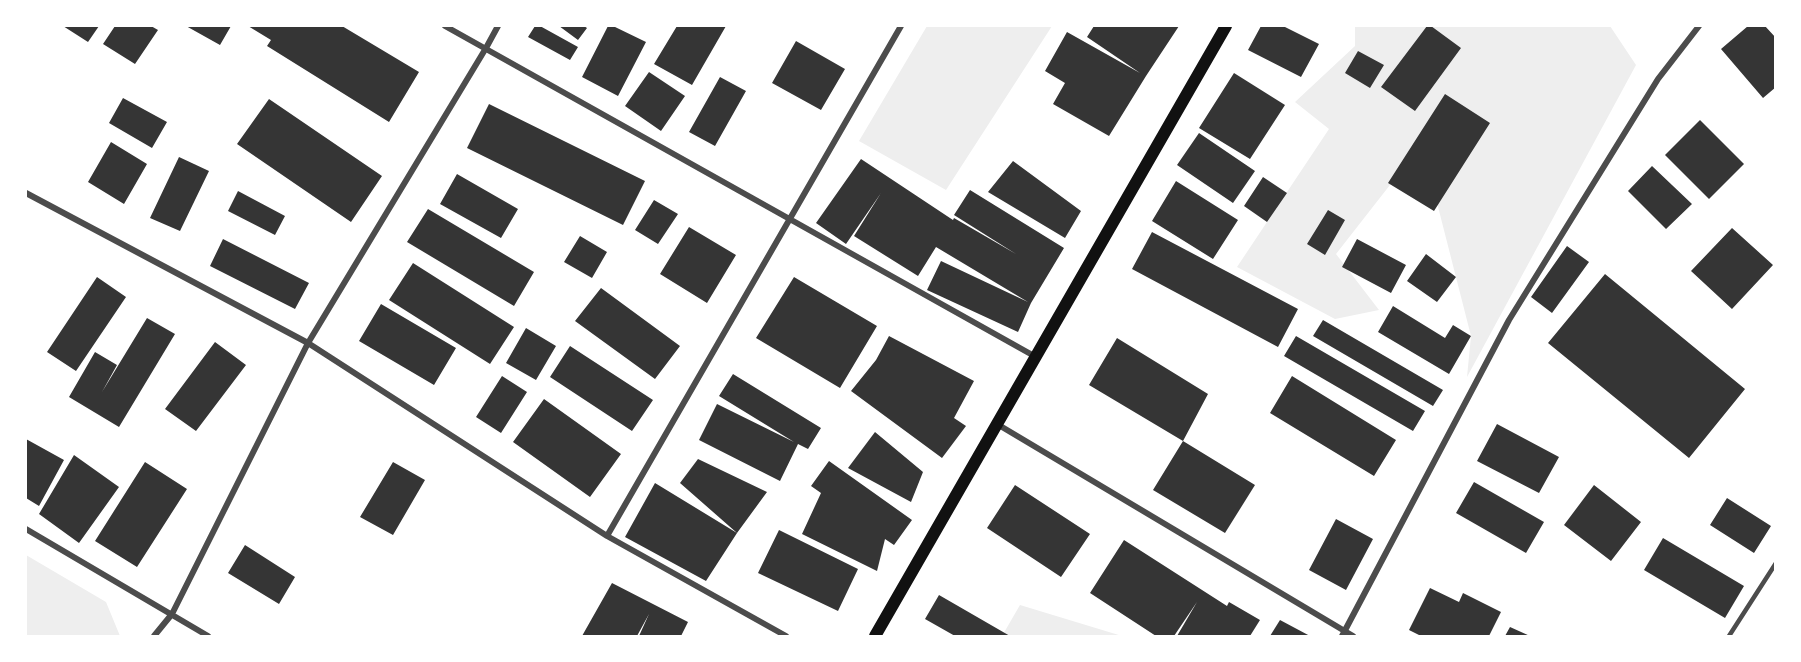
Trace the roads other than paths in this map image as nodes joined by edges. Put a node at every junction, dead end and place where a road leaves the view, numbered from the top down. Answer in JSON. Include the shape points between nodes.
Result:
{"nodes":[{"id":1,"x":446,"y":26,"type":"edge"},
{"id":2,"x":498,"y":26,"type":"edge"},
{"id":3,"x":901,"y":26,"type":"edge"},
{"id":4,"x":1226,"y":26,"type":"edge"},
{"id":5,"x":1699,"y":26,"type":"edge"},
{"id":6,"x":486,"y":48,"type":"junction"},
{"id":7,"x":26,"y":193,"type":"edge"},
{"id":8,"x":789,"y":217,"type":"junction"},
{"id":9,"x":308,"y":343,"type":"junction"},
{"id":10,"x":1036,"y":357,"type":"junction"},
{"id":11,"x":997,"y":424,"type":"junction"},
{"id":12,"x":26,"y":529,"type":"edge"},
{"id":13,"x":607,"y":536,"type":"junction"},
{"id":14,"x":1776,"y":563,"type":"edge"},
{"id":15,"x":172,"y":614,"type":"junction"},
{"id":16,"x":1343,"y":634,"type":"edge"},
{"id":17,"x":154,"y":636,"type":"edge"},
{"id":18,"x":208,"y":636,"type":"edge"},
{"id":19,"x":786,"y":636,"type":"edge"},
{"id":20,"x":875,"y":636,"type":"edge"},
{"id":21,"x":1353,"y":636,"type":"edge"},
{"id":22,"x":1729,"y":636,"type":"edge"}],
"edges":[{"from":1,"to":6,"type":"street"},
{"from":2,"to":6,"type":"street"},
{"from":3,"to":8,"type":"street"},
{"from":4,"to":10,"type":"main road"},
{"from":5,"to":16,"type":"street","via":[[1658,79],[1509,320]]},
{"from":6,"to":8,"type":"street"},
{"from":6,"to":9,"type":"street"},
{"from":7,"to":9,"type":"street"},
{"from":8,"to":10,"type":"street"},
{"from":8,"to":13,"type":"street"},
{"from":9,"to":13,"type":"street"},
{"from":9,"to":15,"type":"street"},
{"from":10,"to":11,"type":"main road"},
{"from":11,"to":16,"type":"street"},
{"from":11,"to":20,"type":"main road"},
{"from":12,"to":15,"type":"street"},
{"from":13,"to":19,"type":"street"},
{"from":14,"to":22,"type":"lane"},
{"from":15,"to":17,"type":"street"},
{"from":15,"to":18,"type":"street"},
{"from":16,"to":21,"type":"street"}]}
